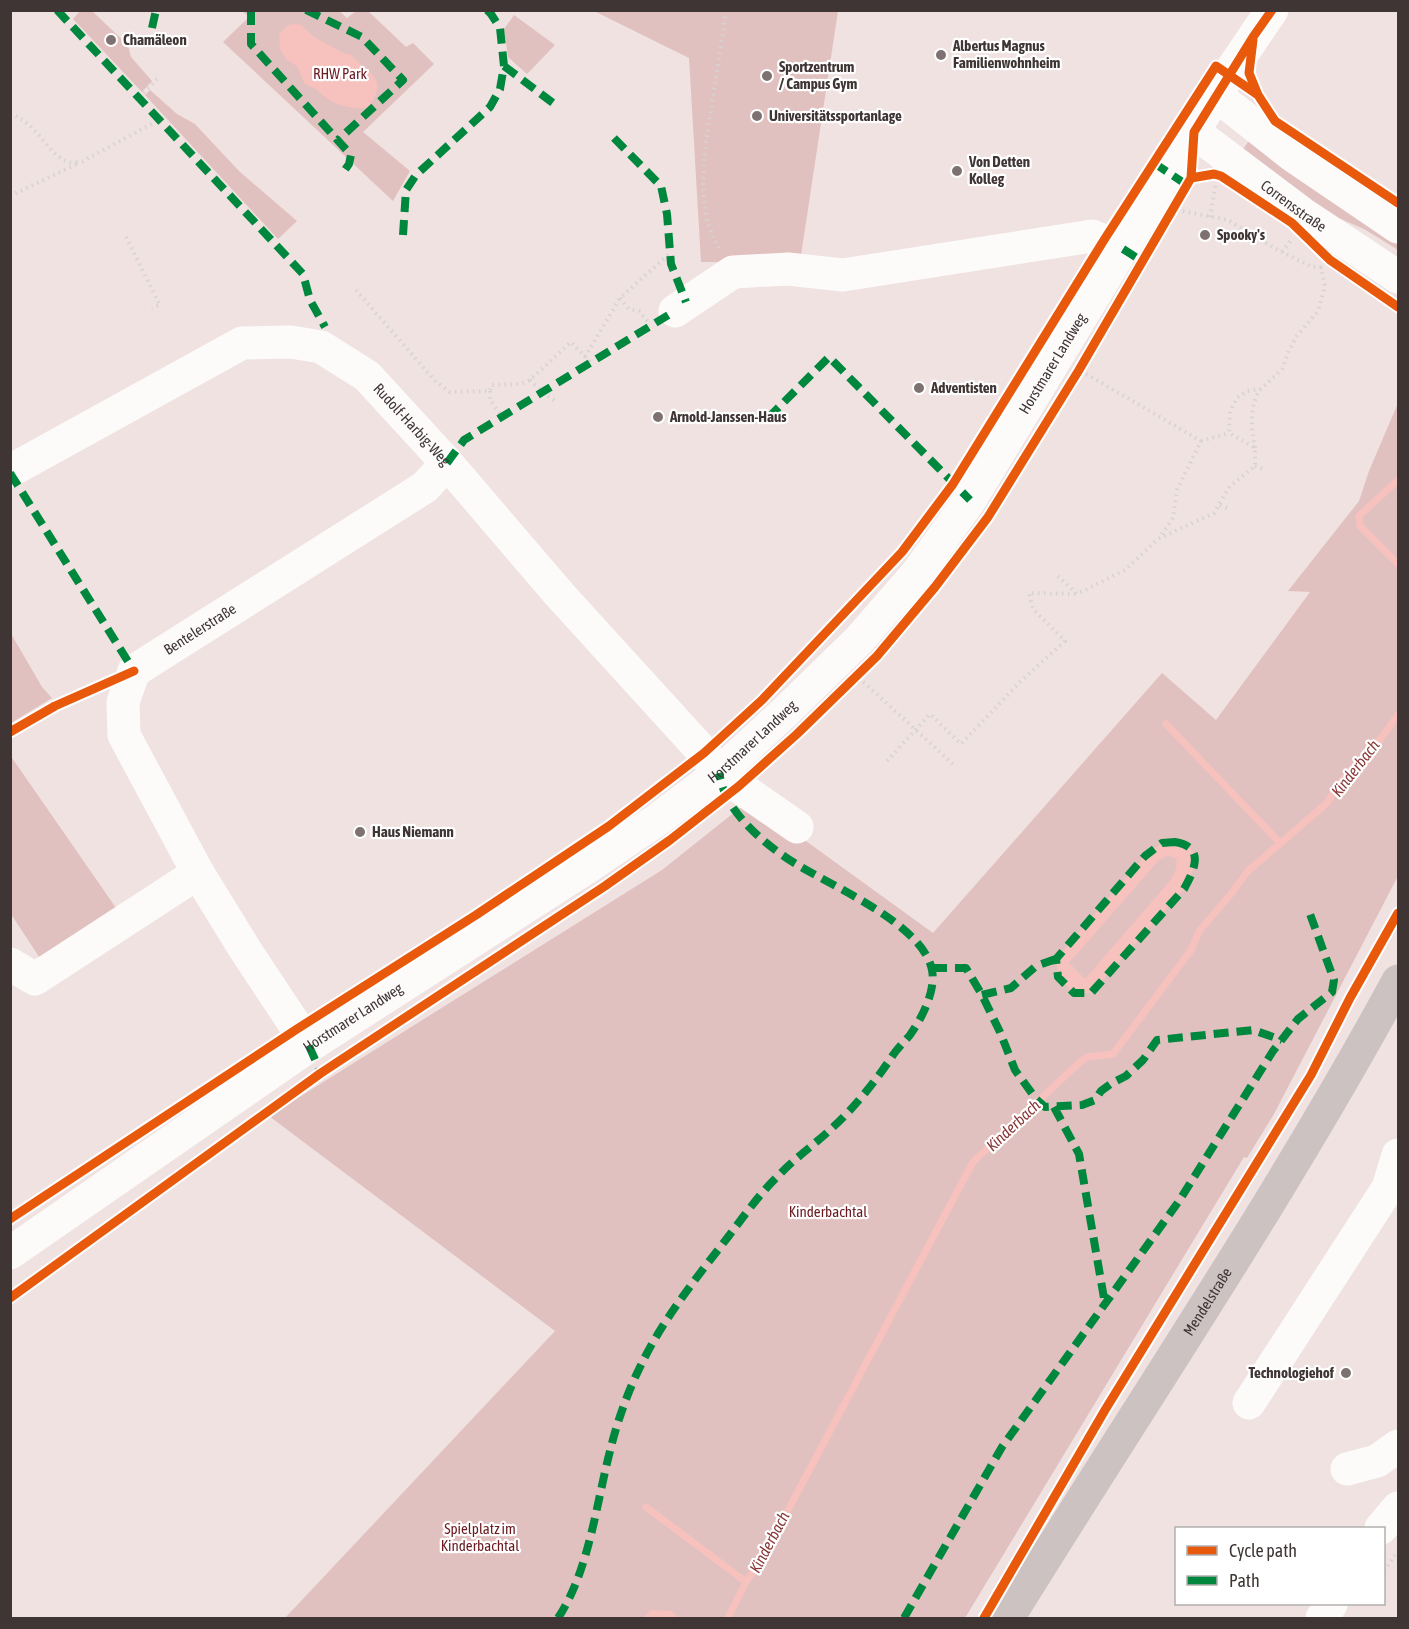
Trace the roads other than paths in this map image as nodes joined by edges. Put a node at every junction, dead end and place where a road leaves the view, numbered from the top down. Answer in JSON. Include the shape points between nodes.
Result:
{"nodes":[{"id":1,"x":1272,"y":10,"type":"edge"},
{"id":2,"x":1216,"y":95,"type":"junction"},
{"id":3,"x":1194,"y":132,"type":"junction"},
{"id":4,"x":1398,"y":227,"type":"edge"},
{"id":5,"x":1123,"y":249,"type":"junction"},
{"id":6,"x":1398,"y":277,"type":"edge"},
{"id":7,"x":663,"y":318,"type":"road end"},
{"id":8,"x":447,"y":463,"type":"junction"},
{"id":9,"x":10,"y":471,"type":"edge"},
{"id":10,"x":719,"y":772,"type":"junction"},
{"id":11,"x":797,"y":827,"type":"dead end"},
{"id":12,"x":198,"y":873,"type":"junction"},
{"id":13,"x":10,"y":964,"type":"edge"},
{"id":14,"x":1394,"y":999,"type":"edge"},
{"id":15,"x":309,"y":1046,"type":"junction"},
{"id":16,"x":1398,"y":1155,"type":"edge"},
{"id":17,"x":10,"y":1253,"type":"edge"},
{"id":18,"x":1249,"y":1403,"type":"dead end"},
{"id":19,"x":1398,"y":1446,"type":"edge"},
{"id":20,"x":1347,"y":1469,"type":"dead end"},
{"id":21,"x":1398,"y":1508,"type":"edge"},
{"id":22,"x":1382,"y":1527,"type":"edge"},
{"id":23,"x":1330,"y":1605,"type":"edge"},
{"id":24,"x":1008,"y":1618,"type":"edge"},
{"id":25,"x":1322,"y":1618,"type":"edge"}],
"edges":[{"from":1,"to":2,"type":"street","name":"Horstmarer Landweg"},
{"from":2,"to":3,"type":"street","name":"Horstmarer Landweg"},
{"from":2,"to":4,"type":"street","via":[[1300,160]]},
{"from":3,"to":5,"type":"street","name":"Horstmarer Landweg"},
{"from":3,"to":6,"type":"street","name":"Corrensstraße"},
{"from":5,"to":7,"type":"street","via":[[1092,236],[843,275],[788,269],[733,272]]},
{"from":5,"to":10,"type":"street","name":"Horstmarer Landweg","via":[[970,500],[918,572],[859,640]]},
{"from":8,"to":9,"type":"street","name":"Rudolf-Harbig-Weg","via":[[367,376],[321,347],[291,342],[242,343]]},
{"from":8,"to":10,"type":"street","name":"Rudolf-Harbig-Weg"},
{"from":8,"to":12,"type":"street","name":"Bentelerstraße","via":[[425,487],[134,671],[123,702],[124,735]]},
{"from":10,"to":11,"type":"street","name":"Rudolf-Harbig-Weg"},
{"from":10,"to":15,"type":"street","name":"Horstmarer Landweg","via":[[589,866]]},
{"from":12,"to":13,"type":"street","via":[[35,979]]},
{"from":12,"to":15,"type":"street","name":"Bentelerstraße"},
{"from":14,"to":24,"type":"main road","name":"Mendelstraße"},
{"from":15,"to":17,"type":"street","name":"Horstmarer Landweg"},
{"from":16,"to":18,"type":"street","via":[[1388,1188]]},
{"from":19,"to":20,"type":"street","via":[[1377,1461]]},
{"from":21,"to":22,"type":"street"},
{"from":23,"to":25,"type":"street"}]}
